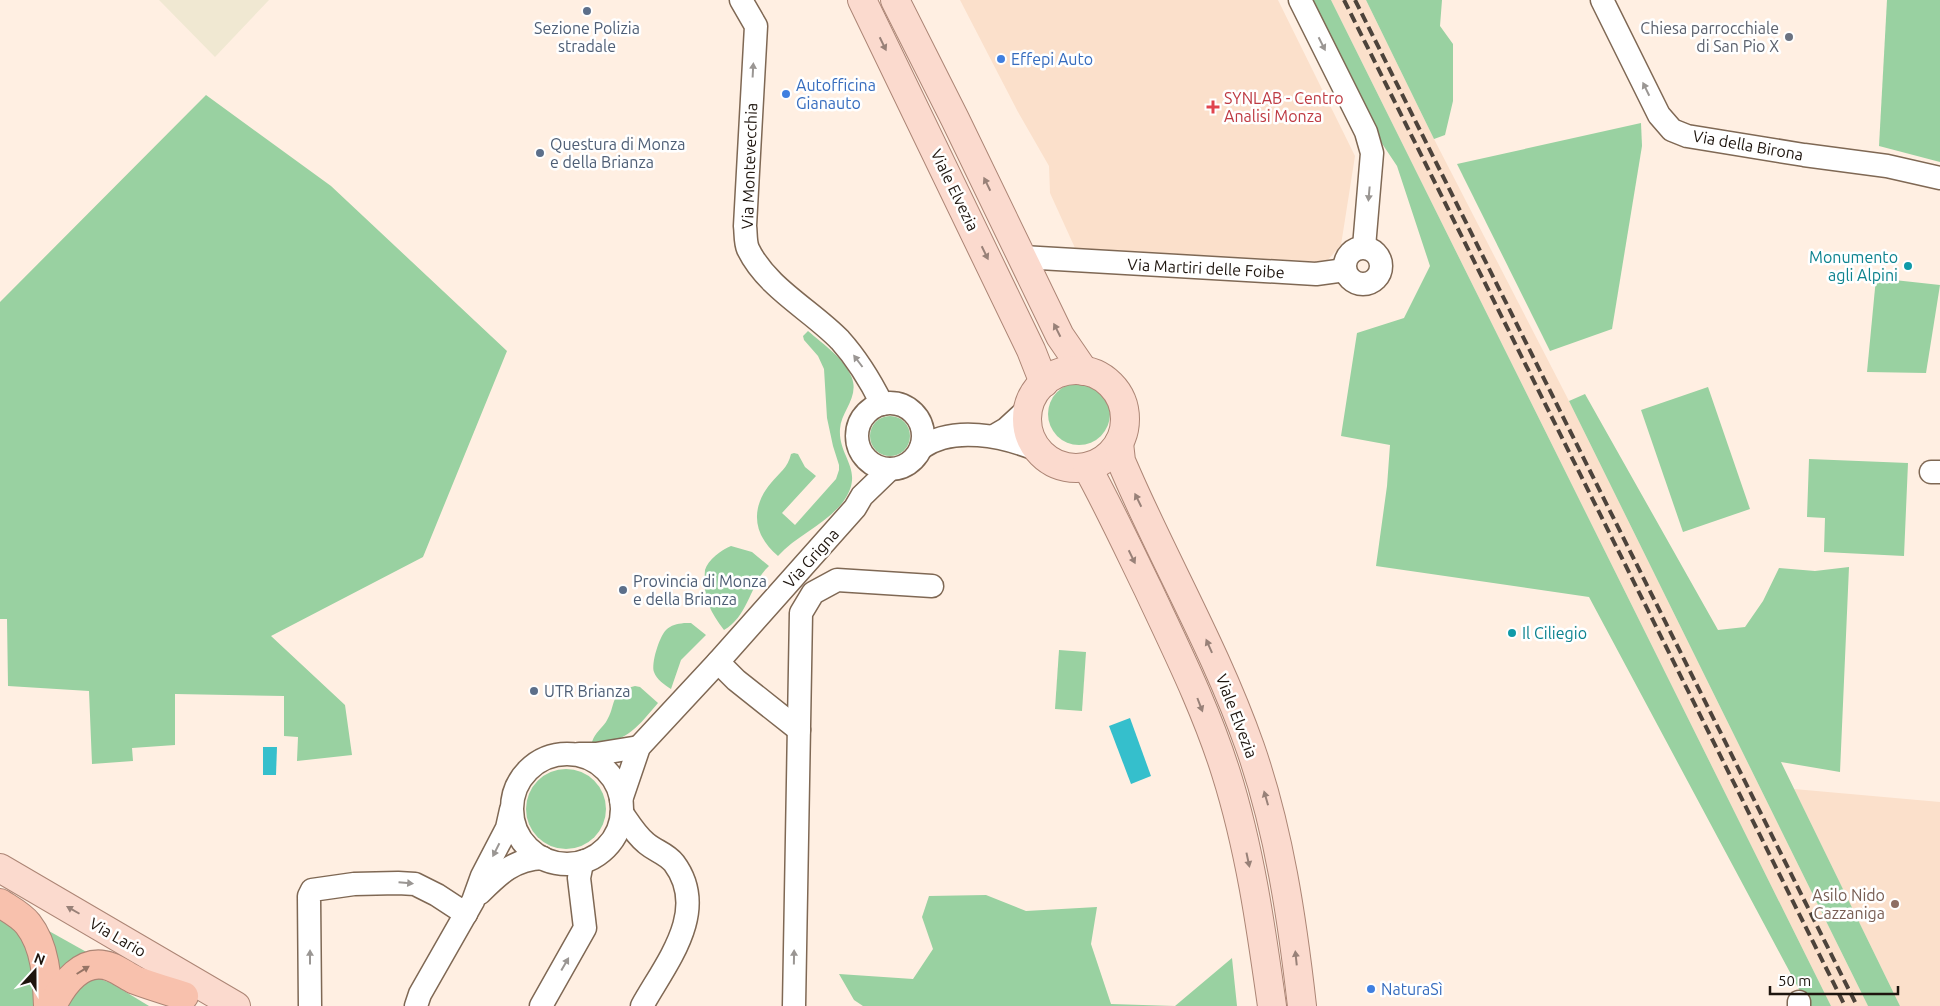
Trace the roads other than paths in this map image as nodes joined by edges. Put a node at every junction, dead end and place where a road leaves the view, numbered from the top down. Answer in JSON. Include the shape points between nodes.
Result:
{"nodes":[{"id":1,"x":741,"y":0,"type":"edge"},
{"id":2,"x":862,"y":0,"type":"edge"},
{"id":3,"x":895,"y":0,"type":"edge"},
{"id":4,"x":1300,"y":0,"type":"edge"},
{"id":5,"x":1602,"y":0,"type":"edge"},
{"id":6,"x":1940,"y":178,"type":"edge"},
{"id":7,"x":1364,"y":247,"type":"junction"},
{"id":8,"x":1022,"y":257,"type":"junction"},
{"id":9,"x":1066,"y":260,"type":"junction"},
{"id":10,"x":1345,"y":270,"type":"junction"},
{"id":11,"x":1041,"y":298,"type":"junction"},
{"id":12,"x":1084,"y":371,"type":"junction"},
{"id":13,"x":1044,"y":383,"type":"junction"},
{"id":14,"x":882,"y":404,"type":"junction"},
{"id":15,"x":1028,"y":408,"type":"junction"},
{"id":16,"x":919,"y":420,"type":"junction"},
{"id":17,"x":948,"y":435,"type":"junction"},
{"id":18,"x":994,"y":436,"type":"junction"},
{"id":19,"x":1119,"y":443,"type":"junction"},
{"id":20,"x":920,"y":448,"type":"junction"},
{"id":21,"x":1038,"y":450,"type":"junction"},
{"id":22,"x":869,"y":462,"type":"junction"},
{"id":23,"x":1087,"y":467,"type":"junction"},
{"id":24,"x":890,"y":469,"type":"junction"},
{"id":25,"x":862,"y":496,"type":"junction"},
{"id":26,"x":932,"y":586,"type":"dead end"},
{"id":27,"x":718,"y":662,"type":"junction"},
{"id":28,"x":799,"y":730,"type":"junction"},
{"id":29,"x":638,"y":746,"type":"junction"},
{"id":30,"x":573,"y":754,"type":"junction"},
{"id":31,"x":512,"y":805,"type":"junction"},
{"id":32,"x":621,"y":806,"type":"junction"},
{"id":33,"x":593,"y":856,"type":"junction"},
{"id":34,"x":543,"y":858,"type":"junction"},
{"id":35,"x":0,"y":868,"type":"edge"},
{"id":36,"x":681,"y":876,"type":"junction"},
{"id":37,"x":0,"y":889,"type":"edge"},
{"id":38,"x":0,"y":903,"type":"edge"},
{"id":39,"x":469,"y":908,"type":"junction"},
{"id":40,"x":415,"y":1002,"type":"edge"},
{"id":41,"x":194,"y":1003,"type":"edge"},
{"id":42,"x":48,"y":1006,"type":"edge"},
{"id":43,"x":52,"y":1006,"type":"edge"},
{"id":44,"x":236,"y":1006,"type":"edge"},
{"id":45,"x":310,"y":1006,"type":"edge"},
{"id":46,"x":541,"y":1006,"type":"edge"},
{"id":47,"x":642,"y":1006,"type":"edge"},
{"id":48,"x":794,"y":1006,"type":"edge"},
{"id":49,"x":1272,"y":1006,"type":"edge"},
{"id":50,"x":1302,"y":1006,"type":"edge"}],
"edges":[{"from":14,"to":1,"type":"street","name":"Via Montevecchia","one_way":true,"via":[[858,361],[838,338],[774,283],[747,247],[745,226],[756,26]]},
{"from":2,"to":13,"type":"main road","name":"Viale Elvezia","one_way":true},
{"from":8,"to":3,"type":"main road","name":"Viale Elvezia","one_way":true},
{"from":4,"to":7,"type":"street","one_way":true,"via":[[1366,132],[1372,152]]},
{"from":6,"to":5,"type":"street","name":"Via della Birona","one_way":true,"via":[[1887,166],[1688,136],[1672,130],[1659,116]]},
{"from":7,"to":10,"type":"street","via":[[1351,251],[1344,262]]},
{"from":7,"to":10,"type":"street","via":[[1373,250],[1380,259],[1378,277],[1361,284],[1350,279]]},
{"from":8,"to":9,"type":"street","name":"Via Martiri delle Foibe"},
{"from":8,"to":11,"type":"main road","name":"Viale Elvezia"},
{"from":9,"to":10,"type":"street","name":"Via Martiri delle Foibe","via":[[1316,274]]},
{"from":9,"to":11,"type":"street","via":[[1049,280]]},
{"from":12,"to":11,"type":"main road","name":"Viale Elvezia","one_way":true,"via":[[1060,336]]},
{"from":12,"to":13,"type":"main road","via":[[1056,375]]},
{"from":12,"to":19,"type":"main road","name":"Viale Elvezia","via":[[1099,376],[1120,398],[1125,413]]},
{"from":13,"to":15,"type":"main road"},
{"from":14,"to":16,"type":"street","via":[[904,406]]},
{"from":14,"to":22,"type":"street","via":[[864,414],[859,424],[858,444]]},
{"from":15,"to":18,"type":"street"},
{"from":15,"to":21,"type":"main road","via":[[1027,423]]},
{"from":16,"to":17,"type":"street"},
{"from":16,"to":20,"type":"street","via":[[923,439]]},
{"from":17,"to":18,"type":"street"},
{"from":17,"to":20,"type":"street"},
{"from":18,"to":21,"type":"street"},
{"from":19,"to":23,"type":"main road","via":[[1105,458]]},
{"from":50,"to":19,"type":"main road","name":"Viale Elvezia","one_way":true,"via":[[1274,828],[1249,746],[1191,607],[1121,461]]},
{"from":20,"to":24,"type":"street","via":[[909,463]]},
{"from":21,"to":23,"type":"main road","via":[[1060,465]]},
{"from":22,"to":24,"type":"street"},
{"from":22,"to":25,"type":"street","name":"Via Grigna"},
{"from":23,"to":49,"type":"main road","name":"Viale Elvezia","one_way":true,"via":[[1170,635],[1226,772],[1258,905]]},
{"from":24,"to":25,"type":"street","name":"Via Grigna"},
{"from":25,"to":27,"type":"street","name":"Via Grigna","via":[[855,508]]},
{"from":26,"to":28,"type":"street","via":[[837,580],[813,593],[801,613]]},
{"from":27,"to":28,"type":"street"},
{"from":27,"to":29,"type":"street","name":"Via Grigna"},
{"from":48,"to":28,"type":"street","one_way":true},
{"from":29,"to":30,"type":"street","via":[[596,754]]},
{"from":29,"to":32,"type":"street","name":"Via Grigna"},
{"from":30,"to":31,"type":"street","via":[[552,756],[532,766],[518,784]]},
{"from":30,"to":32,"type":"street","via":[[589,758],[604,769],[616,784]]},
{"from":31,"to":34,"type":"street","via":[[513,821],[520,838]]},
{"from":31,"to":39,"type":"street","one_way":true,"via":[[507,828]]},
{"from":32,"to":33,"type":"street","via":[[616,834]]},
{"from":32,"to":36,"type":"street","via":[[641,839],[670,859]]},
{"from":33,"to":34,"type":"street","via":[[562,864]]},
{"from":33,"to":36,"type":"street","via":[[636,851]]},
{"from":46,"to":33,"type":"street","one_way":true,"via":[[585,928],[579,878],[582,863]]},
{"from":34,"to":39,"type":"street","via":[[504,870]]},
{"from":44,"to":35,"type":"main road","name":"Via Lario","one_way":true},
{"from":36,"to":47,"type":"street","via":[[688,892],[685,927]]},
{"from":37,"to":41,"type":"main road","name":"Via Lario"},
{"from":38,"to":42,"type":"highway","via":[[28,923],[36,938],[45,968]]},
{"from":39,"to":40,"type":"street"},
{"from":45,"to":39,"type":"street","one_way":true,"via":[[309,896],[312,890],[354,884],[416,884]]},
{"from":43,"to":41,"type":"highway","one_way":true,"via":[[59,991],[71,978],[91,965],[110,967]]}]}
